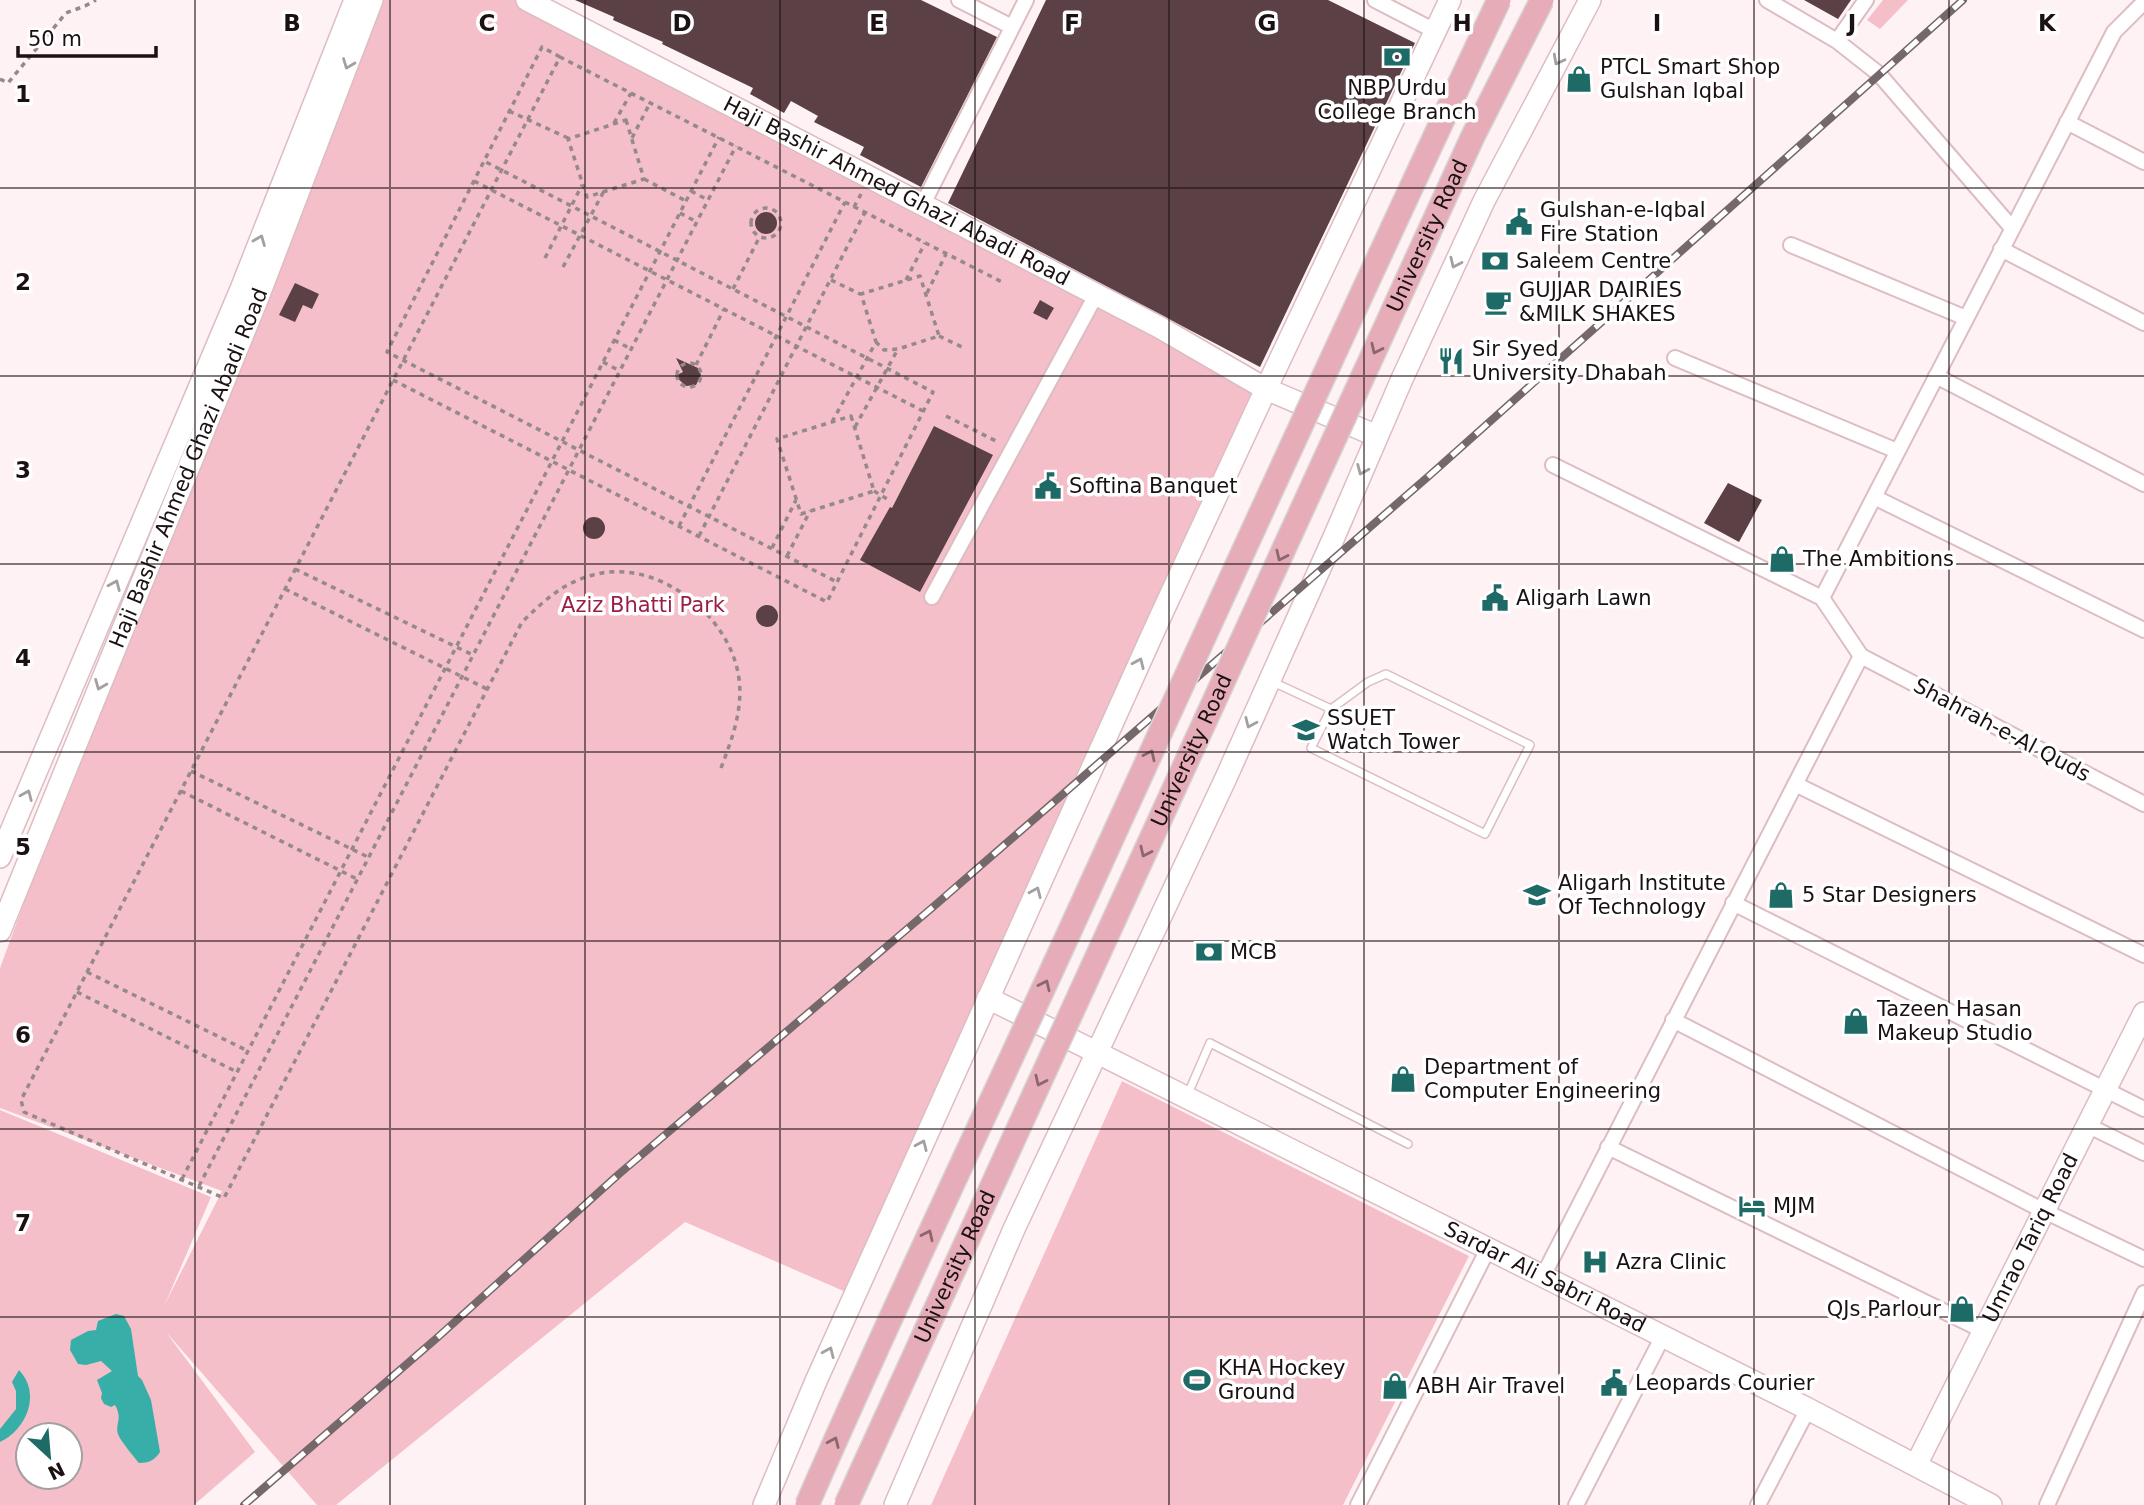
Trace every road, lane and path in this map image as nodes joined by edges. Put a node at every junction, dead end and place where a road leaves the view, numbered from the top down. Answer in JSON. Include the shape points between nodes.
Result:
{"nodes":[{"id":1,"x":96,"y":0,"type":"edge"},
{"id":2,"x":355,"y":0,"type":"edge"},
{"id":3,"x":372,"y":0,"type":"edge"},
{"id":4,"x":527,"y":0,"type":"edge"},
{"id":5,"x":959,"y":0,"type":"edge"},
{"id":6,"x":1026,"y":0,"type":"edge"},
{"id":7,"x":1375,"y":0,"type":"edge"},
{"id":8,"x":1451,"y":0,"type":"edge"},
{"id":9,"x":1499,"y":0,"type":"edge"},
{"id":10,"x":1542,"y":0,"type":"edge"},
{"id":11,"x":1591,"y":0,"type":"edge"},
{"id":12,"x":1767,"y":0,"type":"edge"},
{"id":13,"x":1866,"y":0,"type":"edge"},
{"id":14,"x":2144,"y":2,"type":"edge"},
{"id":15,"x":1012,"y":27,"type":"junction"},
{"id":16,"x":1435,"y":31,"type":"junction"},
{"id":17,"x":1837,"y":41,"type":"junction"},
{"id":18,"x":560,"y":57,"type":"junction"},
{"id":19,"x":0,"y":79,"type":"edge"},
{"id":20,"x":631,"y":93,"type":"junction"},
{"id":21,"x":650,"y":103,"type":"junction"},
{"id":22,"x":509,"y":111,"type":"junction"},
{"id":23,"x":527,"y":120,"type":"junction"},
{"id":24,"x":2067,"y":122,"type":"junction"},
{"id":25,"x":614,"y":124,"type":"junction"},
{"id":26,"x":719,"y":137,"type":"junction"},
{"id":27,"x":632,"y":138,"type":"junction"},
{"id":28,"x":568,"y":139,"type":"junction"},
{"id":29,"x":736,"y":146,"type":"junction"},
{"id":30,"x":484,"y":161,"type":"junction"},
{"id":31,"x":2144,"y":162,"type":"edge"},
{"id":32,"x":501,"y":170,"type":"junction"},
{"id":33,"x":644,"y":178,"type":"junction"},
{"id":34,"x":474,"y":181,"type":"junction"},
{"id":35,"x":583,"y":183,"type":"junction"},
{"id":36,"x":491,"y":190,"type":"junction"},
{"id":37,"x":604,"y":191,"type":"junction"},
{"id":38,"x":691,"y":191,"type":"junction"},
{"id":39,"x":708,"y":200,"type":"junction"},
{"id":40,"x":686,"y":201,"type":"junction"},
{"id":41,"x":845,"y":202,"type":"junction"},
{"id":42,"x":923,"y":204,"type":"junction"},
{"id":43,"x":571,"y":206,"type":"junction"},
{"id":44,"x":865,"y":212,"type":"junction"},
{"id":45,"x":680,"y":213,"type":"junction"},
{"id":46,"x":591,"y":216,"type":"junction"},
{"id":47,"x":696,"y":222,"type":"junction"},
{"id":48,"x":561,"y":226,"type":"junction"},
{"id":49,"x":2012,"y":228,"type":"junction"},
{"id":50,"x":760,"y":236,"type":"junction"},
{"id":51,"x":925,"y":243,"type":"junction"},
{"id":52,"x":1791,"y":245,"type":"dead end"},
{"id":53,"x":2001,"y":249,"type":"junction"},
{"id":54,"x":660,"y":252,"type":"junction"},
{"id":55,"x":946,"y":254,"type":"junction"},
{"id":56,"x":545,"y":258,"type":"dead end"},
{"id":57,"x":677,"y":260,"type":"junction"},
{"id":58,"x":563,"y":267,"type":"dead end"},
{"id":59,"x":650,"y":271,"type":"junction"},
{"id":60,"x":667,"y":280,"type":"junction"},
{"id":61,"x":831,"y":280,"type":"junction"},
{"id":62,"x":905,"y":280,"type":"junction"},
{"id":63,"x":1002,"y":282,"type":"dead end"},
{"id":64,"x":733,"y":289,"type":"junction"},
{"id":65,"x":861,"y":294,"type":"junction"},
{"id":66,"x":926,"y":294,"type":"junction"},
{"id":67,"x":1096,"y":295,"type":"junction"},
{"id":68,"x":724,"y":309,"type":"junction"},
{"id":69,"x":786,"y":317,"type":"junction"},
{"id":70,"x":1966,"y":318,"type":"junction"},
{"id":71,"x":2144,"y":323,"type":"edge"},
{"id":72,"x":806,"y":327,"type":"junction"},
{"id":73,"x":776,"y":336,"type":"junction"},
{"id":74,"x":939,"y":336,"type":"junction"},
{"id":75,"x":614,"y":340,"type":"junction"},
{"id":76,"x":876,"y":342,"type":"junction"},
{"id":77,"x":797,"y":346,"type":"junction"},
{"id":78,"x":631,"y":349,"type":"junction"},
{"id":79,"x":898,"y":349,"type":"junction"},
{"id":80,"x":965,"y":349,"type":"dead end"},
{"id":81,"x":867,"y":358,"type":"junction"},
{"id":82,"x":1675,"y":358,"type":"dead end"},
{"id":83,"x":403,"y":360,"type":"junction"},
{"id":84,"x":603,"y":362,"type":"junction"},
{"id":85,"x":696,"y":365,"type":"junction"},
{"id":86,"x":887,"y":369,"type":"junction"},
{"id":87,"x":620,"y":371,"type":"junction"},
{"id":88,"x":1936,"y":376,"type":"junction"},
{"id":89,"x":857,"y":377,"type":"junction"},
{"id":90,"x":393,"y":380,"type":"junction"},
{"id":91,"x":877,"y":387,"type":"junction"},
{"id":92,"x":1266,"y":388,"type":"junction"},
{"id":93,"x":923,"y":411,"type":"junction"},
{"id":94,"x":946,"y":416,"type":"dead end"},
{"id":95,"x":832,"y":422,"type":"junction"},
{"id":96,"x":854,"y":428,"type":"junction"},
{"id":97,"x":1377,"y":436,"type":"junction"},
{"id":98,"x":562,"y":442,"type":"junction"},
{"id":99,"x":579,"y":450,"type":"junction"},
{"id":100,"x":1012,"y":450,"type":"junction"},
{"id":101,"x":1898,"y":451,"type":"junction"},
{"id":102,"x":552,"y":461,"type":"junction"},
{"id":103,"x":1553,"y":465,"type":"dead end"},
{"id":104,"x":569,"y":470,"type":"junction"},
{"id":105,"x":2144,"y":484,"type":"edge"},
{"id":106,"x":874,"y":491,"type":"junction"},
{"id":107,"x":880,"y":495,"type":"junction"},
{"id":108,"x":1874,"y":497,"type":"junction"},
{"id":109,"x":887,"y":499,"type":"dead end"},
{"id":110,"x":796,"y":500,"type":"junction"},
{"id":111,"x":689,"y":506,"type":"junction"},
{"id":112,"x":810,"y":511,"type":"junction"},
{"id":113,"x":709,"y":517,"type":"junction"},
{"id":114,"x":679,"y":526,"type":"junction"},
{"id":115,"x":699,"y":536,"type":"junction"},
{"id":116,"x":771,"y":548,"type":"junction"},
{"id":117,"x":787,"y":556,"type":"junction"},
{"id":118,"x":295,"y":569,"type":"junction"},
{"id":119,"x":837,"y":582,"type":"junction"},
{"id":120,"x":285,"y":589,"type":"junction"},
{"id":121,"x":932,"y":597,"type":"dead end"},
{"id":122,"x":1822,"y":597,"type":"junction"},
{"id":123,"x":2144,"y":630,"type":"edge"},
{"id":124,"x":456,"y":647,"type":"junction"},
{"id":125,"x":473,"y":655,"type":"junction"},
{"id":126,"x":1861,"y":656,"type":"junction"},
{"id":127,"x":445,"y":668,"type":"junction"},
{"id":128,"x":462,"y":677,"type":"junction"},
{"id":129,"x":1269,"y":681,"type":"junction"},
{"id":130,"x":488,"y":689,"type":"junction"},
{"id":131,"x":1331,"y":709,"type":"junction"},
{"id":132,"x":721,"y":768,"type":"dead end"},
{"id":133,"x":191,"y":771,"type":"junction"},
{"id":134,"x":1795,"y":784,"type":"junction"},
{"id":135,"x":181,"y":791,"type":"junction"},
{"id":136,"x":2144,"y":804,"type":"edge"},
{"id":137,"x":352,"y":849,"type":"junction"},
{"id":138,"x":0,"y":857,"type":"edge"},
{"id":139,"x":368,"y":857,"type":"junction"},
{"id":140,"x":341,"y":870,"type":"junction"},
{"id":141,"x":357,"y":879,"type":"junction"},
{"id":142,"x":1734,"y":903,"type":"junction"},
{"id":143,"x":0,"y":931,"type":"edge"},
{"id":144,"x":2144,"y":955,"type":"edge"},
{"id":145,"x":87,"y":972,"type":"junction"},
{"id":146,"x":77,"y":992,"type":"junction"},
{"id":147,"x":988,"y":998,"type":"junction"},
{"id":148,"x":2144,"y":1013,"type":"edge"},
{"id":149,"x":1673,"y":1020,"type":"junction"},
{"id":150,"x":248,"y":1051,"type":"junction"},
{"id":151,"x":1097,"y":1051,"type":"junction"},
{"id":152,"x":237,"y":1072,"type":"junction"},
{"id":153,"x":2106,"y":1089,"type":"junction"},
{"id":154,"x":1187,"y":1096,"type":"junction"},
{"id":155,"x":2144,"y":1109,"type":"edge"},
{"id":156,"x":2087,"y":1125,"type":"junction"},
{"id":157,"x":1408,"y":1144,"type":"dead end"},
{"id":158,"x":1608,"y":1147,"type":"junction"},
{"id":159,"x":2144,"y":1153,"type":"edge"},
{"id":160,"x":182,"y":1179,"type":"junction"},
{"id":161,"x":199,"y":1186,"type":"junction"},
{"id":162,"x":2044,"y":1211,"type":"junction"},
{"id":163,"x":1488,"y":1249,"type":"junction"},
{"id":164,"x":2144,"y":1259,"type":"edge"},
{"id":165,"x":1543,"y":1276,"type":"junction"},
{"id":166,"x":2144,"y":1293,"type":"edge"},
{"id":167,"x":1984,"y":1331,"type":"junction"},
{"id":168,"x":1663,"y":1336,"type":"junction"},
{"id":169,"x":1808,"y":1409,"type":"junction"},
{"id":170,"x":1916,"y":1465,"type":"junction"},
{"id":171,"x":764,"y":1505,"type":"edge"},
{"id":172,"x":807,"y":1505,"type":"edge"},
{"id":173,"x":846,"y":1505,"type":"edge"},
{"id":174,"x":895,"y":1505,"type":"edge"},
{"id":175,"x":1358,"y":1505,"type":"edge"},
{"id":176,"x":1576,"y":1505,"type":"edge"},
{"id":177,"x":1758,"y":1505,"type":"edge"},
{"id":178,"x":1991,"y":1505,"type":"edge"},
{"id":179,"x":2047,"y":1505,"type":"edge"}],
"edges":[{"from":1,"to":19,"type":"path","via":[[66,12],[8,83]]},
{"from":138,"to":2,"type":"street","name":"Haji Bashir Ahmed Ghazi Abadi Road","one_way":true,"via":[[241,289]]},
{"from":3,"to":143,"type":"street","name":"Haji Bashir Ahmed Ghazi Abadi Road","one_way":true,"via":[[257,300]]},
{"from":4,"to":42,"type":"street","name":"Haji Bashir Ahmed Ghazi Abadi Road"},
{"from":5,"to":15,"type":"street"},
{"from":6,"to":15,"type":"street"},
{"from":7,"to":16,"type":"street"},
{"from":8,"to":16,"type":"street"},
{"from":172,"to":9,"type":"main road","name":"University Road","one_way":true,"bridge":true},
{"from":10,"to":173,"type":"main road","name":"University Road","one_way":true,"bridge":true,"via":[[1473,136]]},
{"from":11,"to":97,"type":"street","one_way":true,"via":[[1484,201]]},
{"from":12,"to":17,"type":"street"},
{"from":13,"to":17,"type":"street"},
{"from":14,"to":24,"type":"street","via":[[2114,32]]},
{"from":15,"to":42,"type":"street"},
{"from":16,"to":92,"type":"street"},
{"from":17,"to":49,"type":"street","via":[[1879,74]]},
{"from":18,"to":20,"type":"path"},
{"from":18,"to":22,"type":"path","via":[[542,47]]},
{"from":18,"to":23,"type":"path"},
{"from":20,"to":21,"type":"path"},
{"from":20,"to":25,"type":"path"},
{"from":21,"to":26,"type":"path"},
{"from":21,"to":27,"type":"path"},
{"from":22,"to":23,"type":"path"},
{"from":22,"to":30,"type":"path"},
{"from":23,"to":28,"type":"path"},
{"from":23,"to":32,"type":"path"},
{"from":24,"to":31,"type":"street"},
{"from":24,"to":49,"type":"street"},
{"from":25,"to":27,"type":"path","via":[[626,120]]},
{"from":25,"to":28,"type":"path"},
{"from":26,"to":29,"type":"path"},
{"from":26,"to":38,"type":"path"},
{"from":27,"to":33,"type":"path"},
{"from":28,"to":35,"type":"path"},
{"from":29,"to":39,"type":"path"},
{"from":29,"to":41,"type":"path"},
{"from":30,"to":32,"type":"path"},
{"from":30,"to":34,"type":"path"},
{"from":32,"to":36,"type":"path"},
{"from":32,"to":43,"type":"path"},
{"from":33,"to":37,"type":"path"},
{"from":33,"to":40,"type":"path"},
{"from":34,"to":36,"type":"path"},
{"from":34,"to":83,"type":"path","via":[[387,352]]},
{"from":35,"to":37,"type":"path","via":[[587,197]]},
{"from":35,"to":43,"type":"path"},
{"from":36,"to":48,"type":"path"},
{"from":36,"to":83,"type":"path"},
{"from":37,"to":46,"type":"path"},
{"from":38,"to":39,"type":"path"},
{"from":38,"to":40,"type":"path"},
{"from":39,"to":47,"type":"path"},
{"from":40,"to":45,"type":"path"},
{"from":41,"to":44,"type":"path"},
{"from":41,"to":69,"type":"path"},
{"from":42,"to":67,"type":"street","name":"Haji Bashir Ahmed Ghazi Abadi Road"},
{"from":43,"to":46,"type":"path"},
{"from":43,"to":48,"type":"path"},
{"from":44,"to":51,"type":"path"},
{"from":44,"to":61,"type":"path"},
{"from":45,"to":47,"type":"path"},
{"from":45,"to":54,"type":"path"},
{"from":46,"to":54,"type":"path"},
{"from":46,"to":58,"type":"path"},
{"from":47,"to":57,"type":"path"},
{"from":48,"to":56,"type":"path"},
{"from":48,"to":59,"type":"path"},
{"from":49,"to":53,"type":"street"},
{"from":50,"to":50,"type":"path","via":[[752,227],[752,218],[762,208],[772,209],[779,216],[778,231],[771,237]]},
{"from":50,"to":64,"type":"path"},
{"from":51,"to":55,"type":"path"},
{"from":51,"to":62,"type":"path"},
{"from":52,"to":70,"type":"street"},
{"from":53,"to":70,"type":"street"},
{"from":53,"to":71,"type":"street"},
{"from":54,"to":57,"type":"path"},
{"from":54,"to":59,"type":"path"},
{"from":55,"to":63,"type":"path"},
{"from":55,"to":66,"type":"path"},
{"from":57,"to":60,"type":"path"},
{"from":57,"to":64,"type":"path"},
{"from":59,"to":60,"type":"path"},
{"from":59,"to":75,"type":"path"},
{"from":60,"to":68,"type":"path"},
{"from":60,"to":78,"type":"path"},
{"from":61,"to":65,"type":"path"},
{"from":61,"to":72,"type":"path"},
{"from":62,"to":65,"type":"path"},
{"from":62,"to":66,"type":"path","via":[[920,276]]},
{"from":64,"to":69,"type":"path"},
{"from":65,"to":76,"type":"path"},
{"from":66,"to":74,"type":"path"},
{"from":67,"to":92,"type":"street","name":"Haji Bashir Ahmed Ghazi Abadi Road"},
{"from":67,"to":100,"type":"street"},
{"from":68,"to":73,"type":"path"},
{"from":68,"to":85,"type":"path"},
{"from":69,"to":72,"type":"path"},
{"from":69,"to":73,"type":"path"},
{"from":70,"to":88,"type":"street"},
{"from":72,"to":77,"type":"path"},
{"from":72,"to":81,"type":"path"},
{"from":73,"to":77,"type":"path"},
{"from":73,"to":111,"type":"path"},
{"from":74,"to":79,"type":"path"},
{"from":74,"to":80,"type":"path"},
{"from":75,"to":78,"type":"path"},
{"from":75,"to":84,"type":"path"},
{"from":76,"to":79,"type":"path","via":[[884,349]]},
{"from":76,"to":81,"type":"path"},
{"from":77,"to":89,"type":"path"},
{"from":77,"to":113,"type":"path"},
{"from":78,"to":87,"type":"path"},
{"from":79,"to":86,"type":"path"},
{"from":81,"to":86,"type":"path"},
{"from":81,"to":89,"type":"path"},
{"from":82,"to":101,"type":"street"},
{"from":83,"to":90,"type":"path"},
{"from":83,"to":98,"type":"path"},
{"from":84,"to":87,"type":"path"},
{"from":84,"to":98,"type":"path"},
{"from":85,"to":85,"type":"path","via":[[702,373],[700,381],[691,388],[683,386],[677,377],[679,369],[685,363]]},
{"from":86,"to":91,"type":"path"},
{"from":86,"to":93,"type":"path","via":[[933,392]]},
{"from":87,"to":99,"type":"path"},
{"from":88,"to":101,"type":"street"},
{"from":88,"to":105,"type":"street"},
{"from":89,"to":91,"type":"path"},
{"from":89,"to":95,"type":"path"},
{"from":90,"to":102,"type":"path"},
{"from":90,"to":118,"type":"path"},
{"from":91,"to":93,"type":"path"},
{"from":91,"to":96,"type":"path"},
{"from":92,"to":97,"type":"street","name":"Haji Bashir Ahmed Ghazi Abadi Road"},
{"from":147,"to":92,"type":"street","one_way":true},
{"from":93,"to":107,"type":"path"},
{"from":94,"to":100,"type":"path"},
{"from":95,"to":96,"type":"path","via":[[851,416]]},
{"from":95,"to":110,"type":"path","via":[[777,439]]},
{"from":96,"to":106,"type":"path"},
{"from":97,"to":129,"type":"street","one_way":true},
{"from":98,"to":99,"type":"path"},
{"from":98,"to":102,"type":"path"},
{"from":99,"to":104,"type":"path"},
{"from":99,"to":111,"type":"path"},
{"from":100,"to":121,"type":"street"},
{"from":101,"to":108,"type":"street"},
{"from":102,"to":104,"type":"path"},
{"from":102,"to":124,"type":"path"},
{"from":103,"to":122,"type":"street"},
{"from":104,"to":114,"type":"path"},
{"from":104,"to":125,"type":"path"},
{"from":106,"to":107,"type":"path"},
{"from":106,"to":112,"type":"path"},
{"from":107,"to":109,"type":"path"},
{"from":107,"to":119,"type":"path"},
{"from":108,"to":122,"type":"street"},
{"from":108,"to":123,"type":"street"},
{"from":110,"to":112,"type":"path","via":[[801,514]]},
{"from":110,"to":116,"type":"path"},
{"from":111,"to":113,"type":"path"},
{"from":111,"to":114,"type":"path"},
{"from":112,"to":117,"type":"path"},
{"from":113,"to":115,"type":"path"},
{"from":113,"to":116,"type":"path"},
{"from":114,"to":115,"type":"path"},
{"from":115,"to":119,"type":"path","via":[[827,602]]},
{"from":116,"to":117,"type":"path"},
{"from":117,"to":119,"type":"path"},
{"from":118,"to":120,"type":"path"},
{"from":118,"to":124,"type":"path"},
{"from":120,"to":127,"type":"path"},
{"from":120,"to":133,"type":"path"},
{"from":122,"to":126,"type":"street"},
{"from":124,"to":125,"type":"path"},
{"from":124,"to":127,"type":"path"},
{"from":125,"to":128,"type":"path"},
{"from":126,"to":134,"type":"street"},
{"from":126,"to":136,"type":"street","name":"Shahrah-e-Al Quds"},
{"from":127,"to":128,"type":"path"},
{"from":127,"to":137,"type":"path"},
{"from":128,"to":130,"type":"path"},
{"from":128,"to":139,"type":"path"},
{"from":129,"to":131,"type":"lane"},
{"from":129,"to":151,"type":"street","one_way":true},
{"from":130,"to":132,"type":"path","via":[[522,622],[555,591],[594,574],[632,572],[665,583],[700,607],[726,638],[739,677],[735,728]]},
{"from":130,"to":161,"type":"path","via":[[224,1198]]},
{"from":131,"to":131,"type":"lane","via":[[1311,748],[1485,834],[1530,745],[1386,674]]},
{"from":133,"to":135,"type":"path"},
{"from":133,"to":137,"type":"path"},
{"from":134,"to":142,"type":"street"},
{"from":134,"to":144,"type":"street"},
{"from":135,"to":140,"type":"path"},
{"from":135,"to":145,"type":"path"},
{"from":137,"to":139,"type":"path"},
{"from":137,"to":140,"type":"path"},
{"from":139,"to":141,"type":"path"},
{"from":140,"to":141,"type":"path"},
{"from":140,"to":150,"type":"path"},
{"from":141,"to":161,"type":"path"},
{"from":142,"to":149,"type":"street"},
{"from":142,"to":153,"type":"street"},
{"from":145,"to":146,"type":"path"},
{"from":145,"to":150,"type":"path"},
{"from":146,"to":152,"type":"path"},
{"from":146,"to":160,"type":"path","via":[[21,1100],[24,1112]]},
{"from":147,"to":151,"type":"street","name":"Sardar Ali Sabri Road"},
{"from":171,"to":147,"type":"street","one_way":true},
{"from":148,"to":153,"type":"street","name":"Umrao Tariq Road"},
{"from":149,"to":158,"type":"street"},
{"from":149,"to":162,"type":"street"},
{"from":150,"to":152,"type":"path"},
{"from":151,"to":154,"type":"street","name":"Sardar Ali Sabri Road"},
{"from":151,"to":174,"type":"street"},
{"from":152,"to":160,"type":"path"},
{"from":153,"to":155,"type":"street"},
{"from":153,"to":156,"type":"street","name":"Umrao Tariq Road"},
{"from":154,"to":157,"type":"lane","via":[[1210,1043]]},
{"from":154,"to":163,"type":"street","name":"Sardar Ali Sabri Road"},
{"from":156,"to":159,"type":"street"},
{"from":156,"to":162,"type":"street","name":"Umrao Tariq Road"},
{"from":158,"to":165,"type":"street"},
{"from":158,"to":167,"type":"street"},
{"from":160,"to":161,"type":"path"},
{"from":162,"to":164,"type":"street"},
{"from":162,"to":167,"type":"street","name":"Umrao Tariq Road"},
{"from":163,"to":165,"type":"street","name":"Sardar Ali Sabri Road"},
{"from":163,"to":175,"type":"street"},
{"from":165,"to":168,"type":"street","name":"Sardar Ali Sabri Road"},
{"from":166,"to":179,"type":"street"},
{"from":167,"to":170,"type":"street","name":"Umrao Tariq Road"},
{"from":168,"to":169,"type":"street","name":"Sardar Ali Sabri Road"},
{"from":168,"to":176,"type":"street"},
{"from":169,"to":170,"type":"street","name":"Sardar Ali Sabri Road"},
{"from":169,"to":177,"type":"street"},
{"from":170,"to":178,"type":"street","name":"Sardar Ali Sabri Road"}]}
